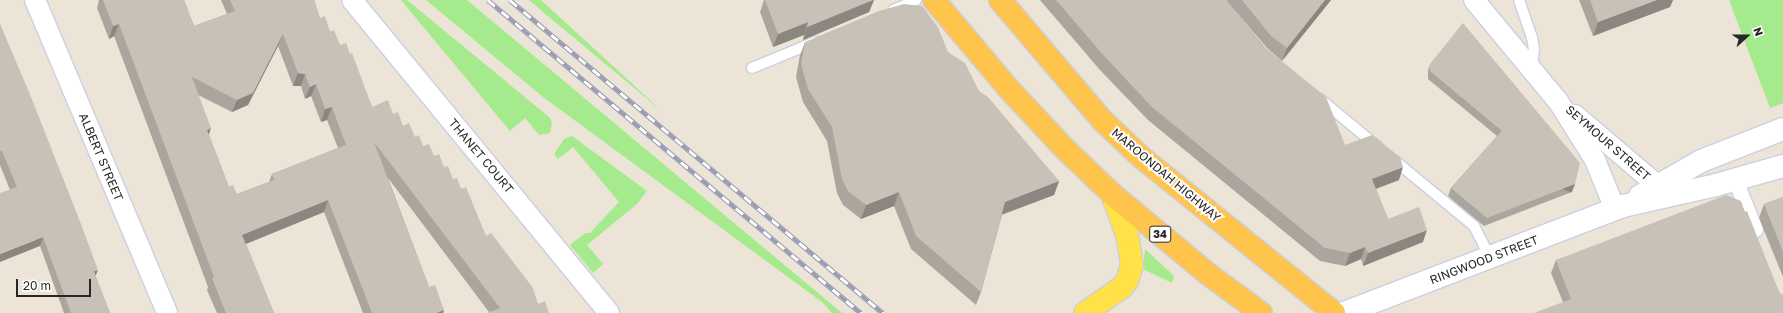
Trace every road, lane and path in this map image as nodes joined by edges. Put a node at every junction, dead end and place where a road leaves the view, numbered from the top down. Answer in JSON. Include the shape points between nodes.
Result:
{"nodes":[{"id":1,"x":35,"y":0,"type":"edge"},
{"id":2,"x":352,"y":0,"type":"edge"},
{"id":3,"x":916,"y":0,"type":"edge"},
{"id":4,"x":934,"y":0,"type":"edge"},
{"id":5,"x":1000,"y":0,"type":"edge"},
{"id":6,"x":1474,"y":0,"type":"edge"},
{"id":7,"x":1519,"y":0,"type":"edge"},
{"id":8,"x":880,"y":15,"type":"edge"},
{"id":9,"x":823,"y":38,"type":"edge"},
{"id":10,"x":752,"y":68,"type":"dead end"},
{"id":11,"x":1532,"y":69,"type":"junction"},
{"id":12,"x":1314,"y":94,"type":"edge"},
{"id":13,"x":1558,"y":101,"type":"junction"},
{"id":14,"x":1783,"y":129,"type":"edge"},
{"id":15,"x":1783,"y":166,"type":"edge"},
{"id":16,"x":1735,"y":180,"type":"junction"},
{"id":17,"x":1657,"y":185,"type":"junction"},
{"id":18,"x":1112,"y":194,"type":"junction"},
{"id":19,"x":1619,"y":207,"type":"junction"},
{"id":20,"x":1761,"y":245,"type":"edge"},
{"id":21,"x":1489,"y":256,"type":"junction"},
{"id":22,"x":167,"y":313,"type":"edge"},
{"id":23,"x":609,"y":313,"type":"edge"},
{"id":24,"x":1084,"y":313,"type":"edge"},
{"id":25,"x":1261,"y":313,"type":"edge"},
{"id":26,"x":1334,"y":313,"type":"edge"},
{"id":27,"x":1344,"y":313,"type":"edge"}],
"edges":[{"from":1,"to":22,"type":"street","name":"ALBERT STREET"},
{"from":2,"to":23,"type":"street","name":"THANET COURT"},
{"from":3,"to":8,"type":"lane"},
{"from":4,"to":18,"type":"highway","number":"34","via":[[1008,88],[1064,148]]},
{"from":5,"to":26,"type":"highway","name":"MAROONDAH HIGHWAY","via":[[1108,126],[1141,157]]},
{"from":6,"to":11,"type":"street","name":"SEYMOUR STREET"},
{"from":7,"to":11,"type":"lane","via":[[1532,36]]},
{"from":9,"to":10,"type":"lane"},
{"from":11,"to":13,"type":"street","name":"SEYMOUR STREET"},
{"from":12,"to":21,"type":"lane","via":[[1474,226]]},
{"from":13,"to":17,"type":"street","name":"SEYMOUR STREET"},
{"from":13,"to":19,"type":"street","name":"SEYMOUR STREET","via":[[1595,160]]},
{"from":14,"to":17,"type":"main road","name":"RINGWOOD STREET","via":[[1701,161]]},
{"from":15,"to":16,"type":"main road","name":"RINGWOOD STREET"},
{"from":16,"to":19,"type":"main road","name":"RINGWOOD STREET"},
{"from":16,"to":20,"type":"street"},
{"from":17,"to":19,"type":"main road","name":"RINGWOOD STREET"},
{"from":18,"to":24,"type":"main road","via":[[1127,235],[1132,265],[1127,281],[1121,288]]},
{"from":18,"to":25,"type":"highway","number":"34","via":[[1208,274]]},
{"from":19,"to":21,"type":"main road","name":"RINGWOOD STREET"},
{"from":21,"to":27,"type":"main road","name":"RINGWOOD STREET"}]}
